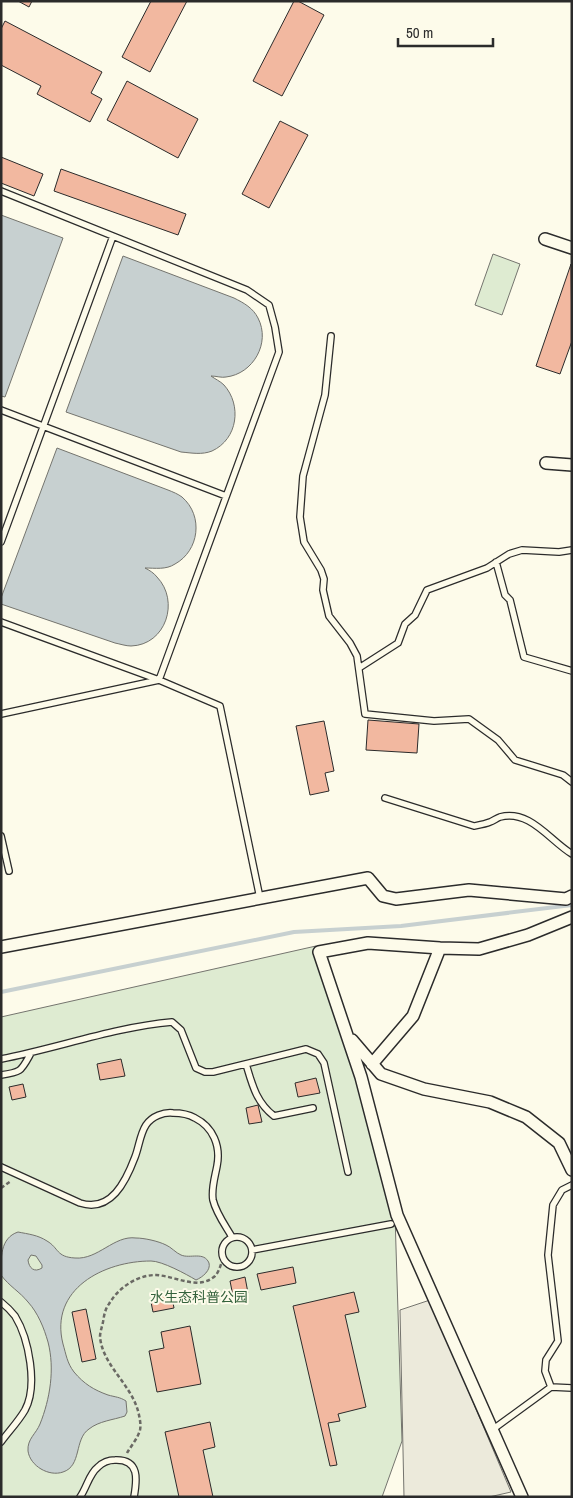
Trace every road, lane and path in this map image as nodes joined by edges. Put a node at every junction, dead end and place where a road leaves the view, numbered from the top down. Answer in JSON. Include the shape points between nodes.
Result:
{"nodes":[{"id":1,"x":1,"y":191,"type":"edge"},
{"id":2,"x":113,"y":236,"type":"junction"},
{"id":3,"x":545,"y":239,"type":"dead end"},
{"id":4,"x":572,"y":248,"type":"edge"},
{"id":5,"x":331,"y":336,"type":"dead end"},
{"id":6,"x":1,"y":410,"type":"edge"},
{"id":7,"x":43,"y":426,"type":"junction"},
{"id":8,"x":546,"y":463,"type":"dead end"},
{"id":9,"x":572,"y":465,"type":"edge"},
{"id":10,"x":226,"y":496,"type":"junction"},
{"id":11,"x":1,"y":542,"type":"edge"},
{"id":12,"x":572,"y":550,"type":"edge"},
{"id":13,"x":496,"y":562,"type":"junction"},
{"id":14,"x":1,"y":622,"type":"edge"},
{"id":15,"x":359,"y":668,"type":"junction"},
{"id":16,"x":572,"y":671,"type":"edge"},
{"id":17,"x":159,"y":680,"type":"junction"},
{"id":18,"x":1,"y":714,"type":"edge"},
{"id":19,"x":572,"y":782,"type":"edge"},
{"id":20,"x":385,"y":798,"type":"dead end"},
{"id":21,"x":1,"y":836,"type":"edge"},
{"id":22,"x":572,"y":854,"type":"edge"},
{"id":23,"x":9,"y":871,"type":"dead end"},
{"id":24,"x":572,"y":896,"type":"edge"},
{"id":25,"x":260,"y":898,"type":"junction"},
{"id":26,"x":572,"y":917,"type":"edge"},
{"id":27,"x":1,"y":947,"type":"edge"},
{"id":28,"x":440,"y":948,"type":"junction"},
{"id":29,"x":347,"y":1034,"type":"junction"},
{"id":30,"x":31,"y":1053,"type":"junction"},
{"id":31,"x":1,"y":1059,"type":"edge"},
{"id":32,"x":246,"y":1064,"type":"junction"},
{"id":33,"x":372,"y":1064,"type":"junction"},
{"id":34,"x":1,"y":1076,"type":"edge"},
{"id":35,"x":313,"y":1108,"type":"dead end"},
{"id":36,"x":1,"y":1166,"type":"edge"},
{"id":37,"x":572,"y":1170,"type":"edge"},
{"id":38,"x":348,"y":1172,"type":"dead end"},
{"id":39,"x":572,"y":1185,"type":"edge"},
{"id":40,"x":391,"y":1224,"type":"dead end"},
{"id":41,"x":232,"y":1237,"type":"junction"},
{"id":42,"x":252,"y":1250,"type":"junction"},
{"id":43,"x":223,"y":1258,"type":"junction"},
{"id":44,"x":1,"y":1302,"type":"edge"},
{"id":45,"x":551,"y":1387,"type":"junction"},
{"id":46,"x":572,"y":1388,"type":"edge"},
{"id":47,"x":492,"y":1430,"type":"junction"},
{"id":48,"x":2,"y":1440,"type":"edge"},
{"id":49,"x":122,"y":1460,"type":"junction"},
{"id":50,"x":80,"y":1497,"type":"edge"},
{"id":51,"x":134,"y":1497,"type":"edge"},
{"id":52,"x":522,"y":1497,"type":"edge"}],
"edges":[{"from":1,"to":2,"type":"lane"},
{"from":2,"to":7,"type":"lane"},
{"from":2,"to":10,"type":"lane","via":[[247,290],[269,304],[279,352]]},
{"from":3,"to":4,"type":"street"},
{"from":5,"to":15,"type":"lane","via":[[325,395],[303,476],[300,517],[304,542],[323,575],[328,616],[358,656]]},
{"from":6,"to":7,"type":"lane"},
{"from":7,"to":10,"type":"lane"},
{"from":7,"to":11,"type":"lane"},
{"from":8,"to":9,"type":"street"},
{"from":10,"to":17,"type":"lane"},
{"from":12,"to":13,"type":"lane","via":[[522,550]]},
{"from":13,"to":15,"type":"lane","via":[[427,590],[415,615],[405,624],[398,643]]},
{"from":13,"to":16,"type":"lane","via":[[505,594],[510,600],[524,657]]},
{"from":14,"to":17,"type":"lane"},
{"from":15,"to":19,"type":"lane","via":[[365,714],[434,721],[469,719],[498,740],[515,760],[563,775]]},
{"from":17,"to":18,"type":"lane"},
{"from":17,"to":25,"type":"lane","via":[[220,706]]},
{"from":20,"to":22,"type":"lane","via":[[474,826],[500,817],[525,819]]},
{"from":21,"to":23,"type":"lane"},
{"from":24,"to":25,"type":"street","via":[[566,899],[469,890],[396,899],[383,896],[368,878]]},
{"from":25,"to":27,"type":"street"},
{"from":26,"to":28,"type":"street","via":[[528,935],[479,949]]},
{"from":28,"to":29,"type":"street","via":[[368,943],[319,952]]},
{"from":28,"to":33,"type":"street","via":[[412,1016]]},
{"from":29,"to":33,"type":"street"},
{"from":29,"to":47,"type":"street","via":[[397,1215]]},
{"from":30,"to":31,"type":"lane"},
{"from":30,"to":32,"type":"lane","via":[[150,1024],[172,1022],[181,1030],[196,1068],[213,1072]]},
{"from":30,"to":34,"type":"lane","via":[[22,1069]]},
{"from":32,"to":35,"type":"lane","via":[[256,1096],[274,1116]]},
{"from":32,"to":38,"type":"lane","via":[[306,1049],[318,1054],[328,1077]]},
{"from":33,"to":37,"type":"street","via":[[381,1074],[424,1089],[490,1102],[526,1117],[559,1143]]},
{"from":36,"to":41,"type":"lane","via":[[80,1203],[97,1205],[107,1201],[120,1187],[144,1129],[152,1118],[170,1113],[190,1115],[212,1132],[216,1143],[218,1159],[212,1198]]},
{"from":39,"to":45,"type":"lane","via":[[562,1190],[554,1204],[548,1255],[558,1341],[546,1360],[545,1371]]},
{"from":40,"to":42,"type":"lane"},
{"from":41,"to":42,"type":"lane","via":[[247,1240]]},
{"from":41,"to":43,"type":"lane","via":[[222,1248]]},
{"from":42,"to":43,"type":"lane","via":[[250,1259],[243,1266],[229,1266]]},
{"from":43,"to":49,"type":"path","via":[[217,1274],[210,1279],[191,1283],[156,1275],[141,1278],[123,1287],[108,1304],[100,1336],[104,1352],[133,1396],[140,1423],[136,1440]]},
{"from":44,"to":48,"type":"lane","via":[[14,1315],[25,1338],[32,1380],[26,1409]]},
{"from":45,"to":46,"type":"lane"},
{"from":45,"to":47,"type":"lane"},
{"from":47,"to":52,"type":"street"},
{"from":49,"to":50,"type":"lane","via":[[104,1462],[96,1468]]},
{"from":49,"to":51,"type":"lane","via":[[133,1467],[137,1476]]}]}
